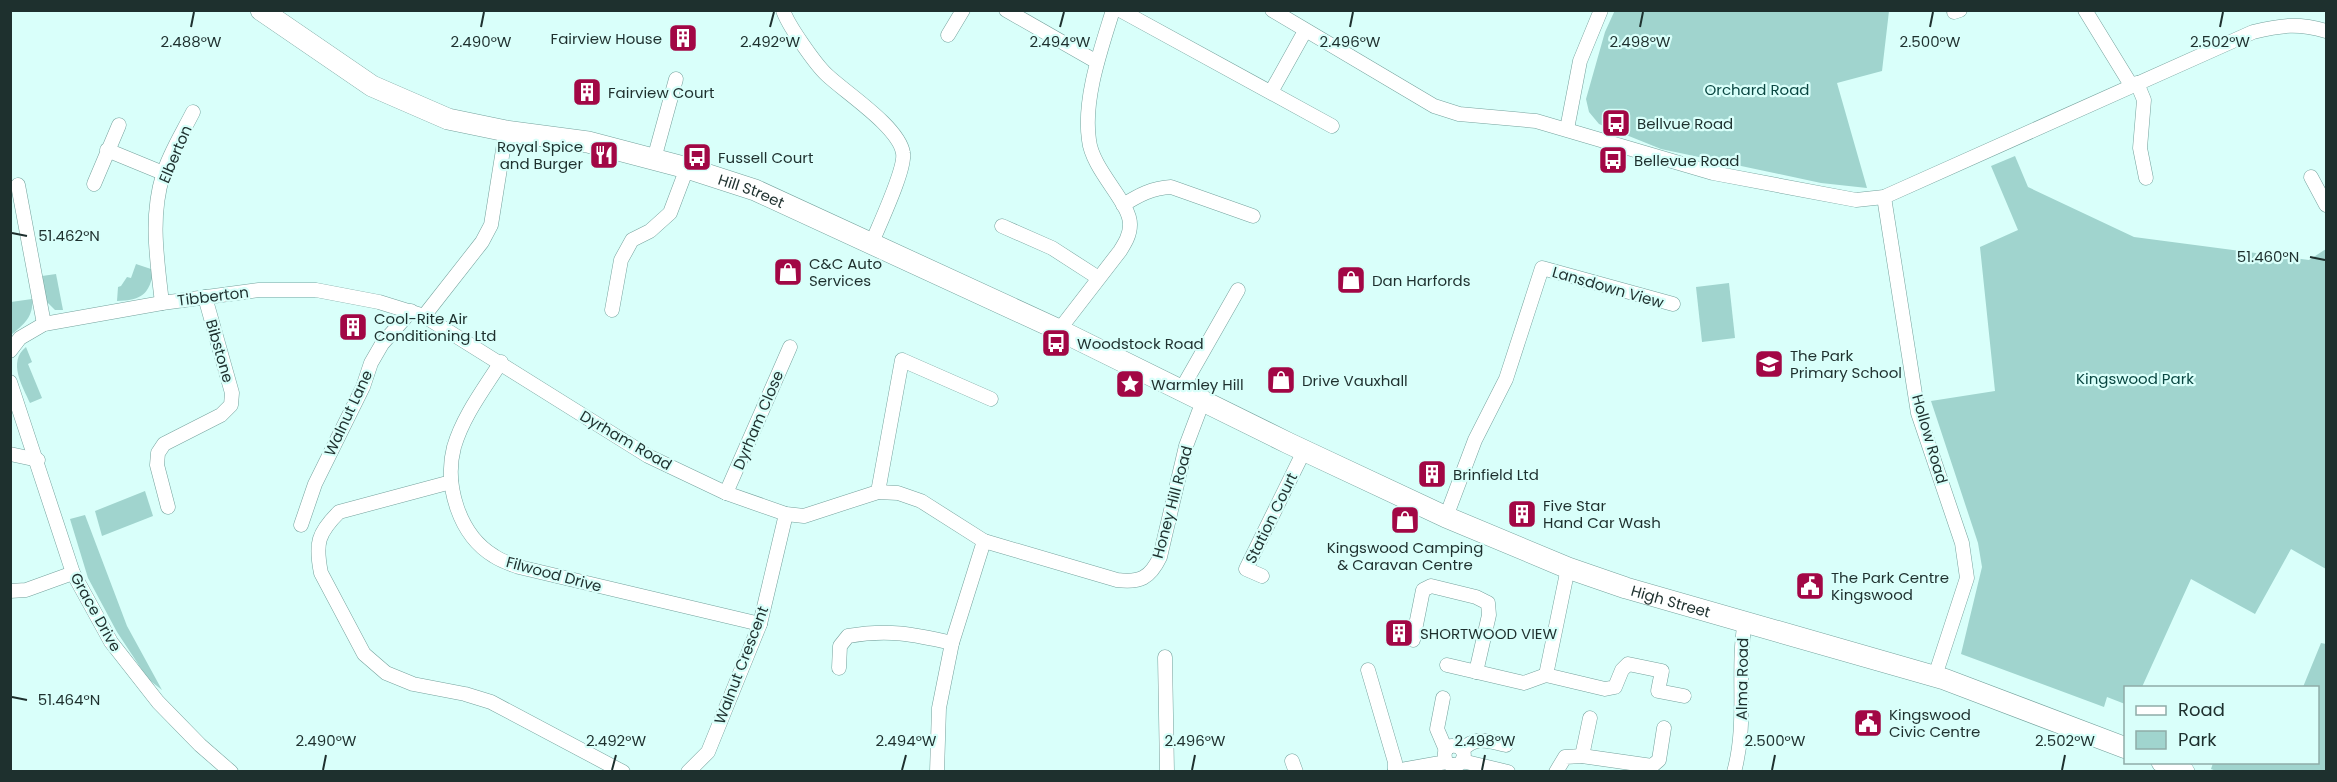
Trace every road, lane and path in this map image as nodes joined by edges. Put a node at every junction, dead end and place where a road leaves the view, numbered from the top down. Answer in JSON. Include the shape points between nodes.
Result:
{"nodes":[{"id":1,"x":261,"y":10,"type":"edge"},
{"id":2,"x":783,"y":10,"type":"edge"},
{"id":3,"x":963,"y":10,"type":"edge"},
{"id":4,"x":1006,"y":10,"type":"edge"},
{"id":5,"x":1113,"y":10,"type":"edge"},
{"id":6,"x":1120,"y":10,"type":"edge"},
{"id":7,"x":1272,"y":10,"type":"edge"},
{"id":8,"x":1601,"y":10,"type":"edge"},
{"id":9,"x":2085,"y":10,"type":"edge"},
{"id":10,"x":2280,"y":18,"type":"edge"},
{"id":11,"x":1305,"y":31,"type":"junction"},
{"id":12,"x":2326,"y":31,"type":"edge"},
{"id":13,"x":948,"y":34,"type":"dead end"},
{"id":14,"x":1097,"y":62,"type":"junction"},
{"id":15,"x":676,"y":79,"type":"dead end"},
{"id":16,"x":2134,"y":84,"type":"junction"},
{"id":17,"x":1271,"y":92,"type":"junction"},
{"id":18,"x":193,"y":112,"type":"dead end"},
{"id":19,"x":119,"y":125,"type":"dead end"},
{"id":20,"x":1332,"y":126,"type":"dead end"},
{"id":21,"x":1567,"y":129,"type":"junction"},
{"id":22,"x":506,"y":131,"type":"junction"},
{"id":23,"x":107,"y":150,"type":"junction"},
{"id":24,"x":654,"y":159,"type":"junction"},
{"id":25,"x":687,"y":168,"type":"junction"},
{"id":26,"x":163,"y":173,"type":"junction"},
{"id":27,"x":2311,"y":177,"type":"dead end"},
{"id":28,"x":2146,"y":178,"type":"dead end"},
{"id":29,"x":94,"y":184,"type":"dead end"},
{"id":30,"x":18,"y":185,"type":"dead end"},
{"id":31,"x":1884,"y":197,"type":"junction"},
{"id":32,"x":1123,"y":205,"type":"junction"},
{"id":33,"x":2326,"y":205,"type":"edge"},
{"id":34,"x":1253,"y":216,"type":"dead end"},
{"id":35,"x":1002,"y":226,"type":"dead end"},
{"id":36,"x":871,"y":244,"type":"junction"},
{"id":37,"x":1097,"y":277,"type":"junction"},
{"id":38,"x":1238,"y":291,"type":"dead end"},
{"id":39,"x":205,"y":297,"type":"junction"},
{"id":40,"x":162,"y":303,"type":"junction"},
{"id":41,"x":1672,"y":304,"type":"dead end"},
{"id":42,"x":612,"y":310,"type":"dead end"},
{"id":43,"x":417,"y":314,"type":"junction"},
{"id":44,"x":44,"y":324,"type":"junction"},
{"id":45,"x":1059,"y":330,"type":"junction"},
{"id":46,"x":790,"y":347,"type":"dead end"},
{"id":47,"x":10,"y":351,"type":"edge"},
{"id":48,"x":501,"y":362,"type":"junction"},
{"id":49,"x":10,"y":382,"type":"edge"},
{"id":50,"x":1181,"y":390,"type":"junction"},
{"id":51,"x":991,"y":399,"type":"dead end"},
{"id":52,"x":1203,"y":401,"type":"junction"},
{"id":53,"x":1229,"y":414,"type":"joint"},
{"id":54,"x":1304,"y":450,"type":"junction"},
{"id":55,"x":10,"y":454,"type":"edge"},
{"id":56,"x":38,"y":460,"type":"junction"},
{"id":57,"x":451,"y":482,"type":"junction"},
{"id":58,"x":878,"y":492,"type":"junction"},
{"id":59,"x":726,"y":493,"type":"junction"},
{"id":60,"x":168,"y":507,"type":"dead end"},
{"id":61,"x":786,"y":514,"type":"junction"},
{"id":62,"x":1446,"y":517,"type":"junction"},
{"id":63,"x":301,"y":525,"type":"dead end"},
{"id":64,"x":984,"y":542,"type":"junction"},
{"id":65,"x":1568,"y":568,"type":"junction"},
{"id":66,"x":73,"y":573,"type":"junction"},
{"id":67,"x":1262,"y":576,"type":"dead end"},
{"id":68,"x":10,"y":591,"type":"edge"},
{"id":69,"x":1744,"y":621,"type":"junction"},
{"id":70,"x":760,"y":624,"type":"junction"},
{"id":71,"x":1413,"y":640,"type":"dead end"},
{"id":72,"x":952,"y":643,"type":"junction"},
{"id":73,"x":1164,"y":657,"type":"dead end"},
{"id":74,"x":1447,"y":665,"type":"dead end"},
{"id":75,"x":839,"y":668,"type":"dead end"},
{"id":76,"x":1368,"y":670,"type":"dead end"},
{"id":77,"x":1476,"y":672,"type":"junction"},
{"id":78,"x":1546,"y":675,"type":"junction"},
{"id":79,"x":1935,"y":676,"type":"junction"},
{"id":80,"x":1684,"y":696,"type":"dead end"},
{"id":81,"x":1443,"y":698,"type":"dead end"},
{"id":82,"x":1590,"y":718,"type":"dead end"},
{"id":83,"x":1664,"y":728,"type":"dead end"},
{"id":84,"x":1506,"y":745,"type":"dead end"},
{"id":85,"x":2124,"y":747,"type":"edge"},
{"id":86,"x":1446,"y":756,"type":"junction"},
{"id":87,"x":1462,"y":756,"type":"junction"},
{"id":88,"x":1582,"y":756,"type":"junction"},
{"id":89,"x":2167,"y":764,"type":"edge"},
{"id":90,"x":231,"y":771,"type":"edge"},
{"id":91,"x":623,"y":771,"type":"edge"},
{"id":92,"x":688,"y":771,"type":"edge"},
{"id":93,"x":937,"y":771,"type":"edge"},
{"id":94,"x":1167,"y":771,"type":"edge"},
{"id":95,"x":1395,"y":771,"type":"edge"},
{"id":96,"x":1508,"y":771,"type":"edge"},
{"id":97,"x":1556,"y":771,"type":"edge"},
{"id":98,"x":1734,"y":771,"type":"edge"},
{"id":99,"x":2184,"y":771,"type":"edge"}],
"edges":[{"from":1,"to":22,"type":"main road","name":"Hill Street","via":[[372,86],[448,119]]},
{"from":2,"to":36,"type":"street","via":[[824,73],[894,135],[903,154],[901,170]]},
{"from":3,"to":13,"type":"street"},
{"from":4,"to":14,"type":"street"},
{"from":5,"to":14,"type":"street"},
{"from":6,"to":17,"type":"street"},
{"from":7,"to":11,"type":"street"},
{"from":8,"to":21,"type":"street","via":[[1580,61]]},
{"from":9,"to":16,"type":"street"},
{"from":10,"to":12,"type":"street"},
{"from":10,"to":16,"type":"street"},
{"from":11,"to":17,"type":"street"},
{"from":11,"to":21,"type":"street","via":[[1446,111],[1536,121]]},
{"from":14,"to":32,"type":"street","via":[[1088,116],[1091,155]]},
{"from":15,"to":24,"type":"street"},
{"from":16,"to":28,"type":"street","via":[[2144,100],[2140,148]]},
{"from":16,"to":31,"type":"street"},
{"from":17,"to":20,"type":"street"},
{"from":18,"to":26,"type":"street","name":"Elberton"},
{"from":19,"to":23,"type":"street"},
{"from":21,"to":31,"type":"street","via":[[1713,173],[1856,201]]},
{"from":22,"to":24,"type":"main road","name":"Hill Street","via":[[588,142]]},
{"from":22,"to":43,"type":"street","name":"Walnut Lane","via":[[491,225],[482,242]]},
{"from":23,"to":26,"type":"street"},
{"from":23,"to":29,"type":"street"},
{"from":24,"to":25,"type":"main road","name":"Hill Street"},
{"from":25,"to":36,"type":"main road","name":"Hill Street","via":[[755,190]]},
{"from":25,"to":42,"type":"street","via":[[670,213],[650,231],[632,240],[626,250]]},
{"from":26,"to":40,"type":"street","name":"Elberton","via":[[156,205],[155,242]]},
{"from":27,"to":33,"type":"street"},
{"from":30,"to":44,"type":"street"},
{"from":31,"to":79,"type":"street","name":"Hollow Road","via":[[1918,413],[1962,543],[1967,578]]},
{"from":32,"to":34,"type":"street","via":[[1145,192],[1171,187]]},
{"from":32,"to":37,"type":"street","via":[[1130,224],[1126,241]]},
{"from":35,"to":37,"type":"street","via":[[1052,248]]},
{"from":36,"to":45,"type":"main road","name":"Hill Street"},
{"from":37,"to":45,"type":"street"},
{"from":38,"to":50,"type":"street"},
{"from":39,"to":40,"type":"street","name":"Tibberton"},
{"from":39,"to":43,"type":"street","name":"Tibberton","via":[[259,290],[316,290]]},
{"from":39,"to":60,"type":"street","name":"Bibstone","via":[[232,393],[231,405],[221,415],[164,444],[158,453]]},
{"from":40,"to":44,"type":"street","name":"Tibberton"},
{"from":41,"to":62,"type":"street","name":"Lansdown View","via":[[1542,268],[1506,379],[1475,440]]},
{"from":43,"to":48,"type":"street","name":"Dyrham Road"},
{"from":43,"to":63,"type":"street","name":"Walnut Lane","via":[[382,344],[371,363],[315,484]]},
{"from":44,"to":47,"type":"street","name":"Tibberton","via":[[20,338]]},
{"from":45,"to":50,"type":"main road","name":"Hill Street"},
{"from":46,"to":59,"type":"street","name":"Dyrham Close"},
{"from":48,"to":57,"type":"street","name":"Filwood Drive","via":[[466,419],[454,447]]},
{"from":48,"to":59,"type":"street","name":"Dyrham Road","via":[[648,456]]},
{"from":49,"to":56,"type":"street","name":"Grace Drive"},
{"from":50,"to":52,"type":"main road","name":"Hill Street"},
{"from":51,"to":58,"type":"street","via":[[902,360]]},
{"from":52,"to":53,"type":"main road","name":"Hill Street"},
{"from":52,"to":64,"type":"street","name":"Honey Hill Road","via":[[1186,446],[1160,557],[1146,577],[1132,582],[1118,580]]},
{"from":53,"to":54,"type":"main road","name":"High Street"},
{"from":54,"to":62,"type":"main road","name":"High Street"},
{"from":54,"to":67,"type":"street","name":"Station Court","via":[[1246,569]]},
{"from":55,"to":56,"type":"street"},
{"from":56,"to":66,"type":"street","name":"Grace Drive"},
{"from":57,"to":70,"type":"street","name":"Filwood Drive","via":[[458,511],[474,540],[494,556],[519,567]]},
{"from":57,"to":91,"type":"street","via":[[339,512],[318,538],[321,573],[364,654],[386,673],[413,684],[491,702]]},
{"from":58,"to":61,"type":"street","name":"Dyrham Road","via":[[804,516]]},
{"from":58,"to":64,"type":"street","name":"Honey Hill Road","via":[[898,493],[921,501]]},
{"from":59,"to":61,"type":"street","name":"Dyrham Road"},
{"from":61,"to":70,"type":"street","name":"Walnut Crescent"},
{"from":62,"to":65,"type":"main road","name":"High Street"},
{"from":64,"to":72,"type":"street"},
{"from":65,"to":69,"type":"main road","name":"High Street"},
{"from":65,"to":78,"type":"street"},
{"from":66,"to":68,"type":"street","via":[[26,590]]},
{"from":66,"to":90,"type":"street","name":"Grace Drive","via":[[111,642],[133,672],[200,745]]},
{"from":69,"to":79,"type":"main road","name":"High Street"},
{"from":69,"to":98,"type":"street","name":"Alma Road","via":[[1740,647],[1741,747]]},
{"from":70,"to":92,"type":"street","name":"Walnut Crescent","via":[[708,752]]},
{"from":71,"to":77,"type":"street","via":[[1423,590],[1431,586],[1488,603],[1489,615]]},
{"from":72,"to":75,"type":"street","via":[[902,632],[848,636],[840,646]]},
{"from":72,"to":93,"type":"street","via":[[939,708]]},
{"from":73,"to":94,"type":"street"},
{"from":74,"to":77,"type":"street"},
{"from":76,"to":95,"type":"street"},
{"from":77,"to":78,"type":"street","via":[[1524,683]]},
{"from":78,"to":80,"type":"street","via":[[1605,689],[1615,687],[1629,664],[1662,671],[1658,691]]},
{"from":79,"to":85,"type":"main road","name":"High Street"},
{"from":81,"to":86,"type":"street","via":[[1437,729]]},
{"from":82,"to":88,"type":"street"},
{"from":83,"to":88,"type":"street","via":[[1659,760],[1653,766]]},
{"from":84,"to":87,"type":"street","via":[[1470,742]]},
{"from":86,"to":87,"type":"street","via":[[1451,765],[1457,765]]},
{"from":86,"to":95,"type":"street"},
{"from":87,"to":96,"type":"street"},
{"from":88,"to":97,"type":"street","via":[[1564,757]]},
{"from":89,"to":99,"type":"main road"}]}
